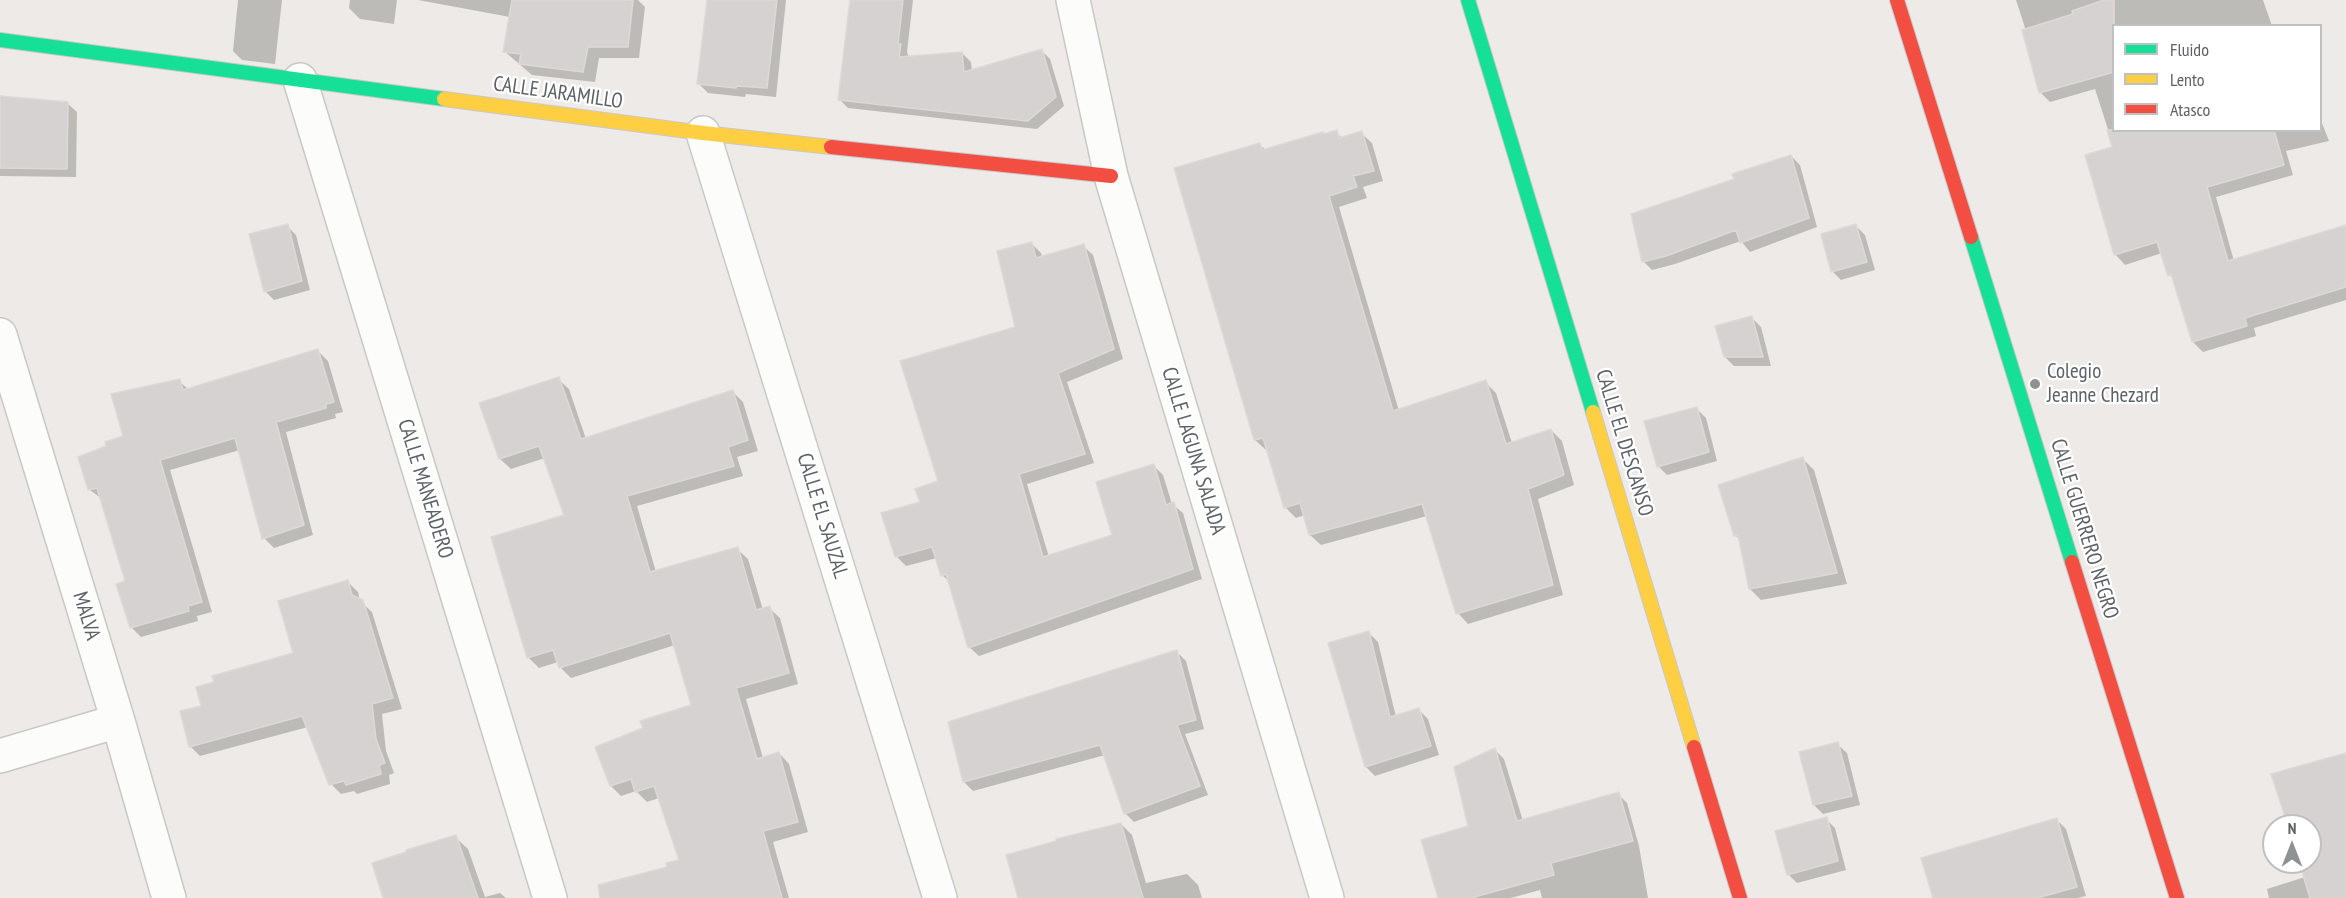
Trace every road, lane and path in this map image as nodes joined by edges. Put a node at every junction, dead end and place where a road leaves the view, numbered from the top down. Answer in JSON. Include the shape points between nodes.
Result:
{"nodes":[{"id":1,"x":1072,"y":0,"type":"edge"},
{"id":2,"x":1468,"y":0,"type":"edge"},
{"id":3,"x":1897,"y":0,"type":"edge"},
{"id":4,"x":0,"y":40,"type":"edge"},
{"id":5,"x":300,"y":80,"type":"junction"},
{"id":6,"x":703,"y":133,"type":"junction"},
{"id":7,"x":1111,"y":176,"type":"junction"},
{"id":8,"x":0,"y":335,"type":"edge"},
{"id":9,"x":13,"y":423,"type":"edge"},
{"id":10,"x":118,"y":721,"type":"junction"},
{"id":11,"x":0,"y":756,"type":"edge"},
{"id":12,"x":169,"y":898,"type":"edge"},
{"id":13,"x":550,"y":898,"type":"edge"},
{"id":14,"x":940,"y":898,"type":"edge"},
{"id":15,"x":1327,"y":898,"type":"edge"},
{"id":16,"x":1740,"y":898,"type":"edge"},
{"id":17,"x":2177,"y":898,"type":"edge"}],
"edges":[{"from":1,"to":7,"type":"street","name":"CALLE LAGUNA SALADA"},
{"from":2,"to":16,"type":"street","name":"CALLE EL DESCANSO"},
{"from":3,"to":17,"type":"street","name":"CALLE GUERRERO NEGRO"},
{"from":4,"to":5,"type":"street","name":"CALLE JARAMILLO"},
{"from":5,"to":6,"type":"street","name":"CALLE JARAMILLO"},
{"from":5,"to":13,"type":"street","name":"CALLE MANEADERO"},
{"from":6,"to":7,"type":"street","name":"CALLE JARAMILLO"},
{"from":6,"to":14,"type":"street","name":"CALLE EL SAUZAL"},
{"from":7,"to":15,"type":"street","name":"CALLE LAGUNA SALADA"},
{"from":8,"to":9,"type":"street","name":"MALVA"},
{"from":9,"to":10,"type":"street","name":"MALVA"},
{"from":10,"to":11,"type":"street"},
{"from":10,"to":12,"type":"street","name":"MALVA"}]}
